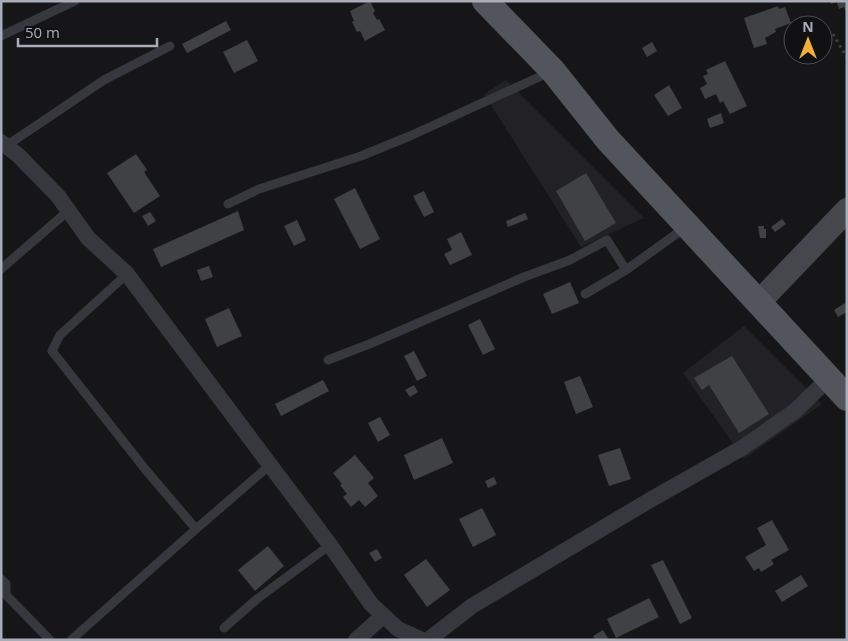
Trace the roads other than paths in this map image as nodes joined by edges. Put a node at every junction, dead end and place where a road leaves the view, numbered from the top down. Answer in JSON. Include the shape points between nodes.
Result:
{"nodes":[{"id":1,"x":75,"y":1,"type":"edge"},
{"id":2,"x":485,"y":1,"type":"edge"},
{"id":3,"x":1,"y":36,"type":"edge"},
{"id":4,"x":170,"y":46,"type":"dead end"},
{"id":5,"x":553,"y":71,"type":"junction"},
{"id":6,"x":4,"y":144,"type":"edge"},
{"id":7,"x":228,"y":204,"type":"dead end"},
{"id":8,"x":847,"y":210,"type":"edge"},
{"id":9,"x":68,"y":211,"type":"junction"},
{"id":10,"x":688,"y":226,"type":"junction"},
{"id":11,"x":1,"y":269,"type":"edge"},
{"id":12,"x":626,"y":270,"type":"junction"},
{"id":13,"x":127,"y":274,"type":"junction"},
{"id":14,"x":586,"y":294,"type":"dead end"},
{"id":15,"x":759,"y":302,"type":"junction"},
{"id":16,"x":328,"y":360,"type":"dead end"},
{"id":17,"x":842,"y":392,"type":"edge"},
{"id":18,"x":270,"y":465,"type":"junction"},
{"id":19,"x":196,"y":529,"type":"junction"},
{"id":20,"x":330,"y":545,"type":"junction"},
{"id":21,"x":1,"y":579,"type":"edge"},
{"id":22,"x":384,"y":616,"type":"junction"},
{"id":23,"x":224,"y":628,"type":"dead end"},
{"id":24,"x":50,"y":640,"type":"edge"},
{"id":25,"x":71,"y":640,"type":"edge"},
{"id":26,"x":356,"y":640,"type":"edge"},
{"id":27,"x":422,"y":640,"type":"edge"},
{"id":28,"x":428,"y":640,"type":"edge"}],
"edges":[{"from":1,"to":3,"type":"lane"},
{"from":2,"to":5,"type":"main road"},
{"from":4,"to":6,"type":"lane","via":[[104,80]]},
{"from":5,"to":7,"type":"lane","via":[[410,136],[259,189]]},
{"from":5,"to":10,"type":"main road","via":[[608,140]]},
{"from":6,"to":9,"type":"street","via":[[58,196]]},
{"from":8,"to":15,"type":"main road"},
{"from":9,"to":11,"type":"lane"},
{"from":9,"to":13,"type":"street","via":[[88,238]]},
{"from":10,"to":12,"type":"lane"},
{"from":10,"to":15,"type":"main road"},
{"from":12,"to":14,"type":"lane"},
{"from":12,"to":16,"type":"lane","via":[[607,240],[570,260]]},
{"from":13,"to":18,"type":"street"},
{"from":13,"to":19,"type":"lane","via":[[60,335],[52,351]]},
{"from":15,"to":17,"type":"main road"},
{"from":17,"to":28,"type":"street","via":[[795,411],[742,448],[480,601]]},
{"from":18,"to":19,"type":"lane"},
{"from":18,"to":20,"type":"street"},
{"from":19,"to":25,"type":"lane"},
{"from":20,"to":22,"type":"street"},
{"from":20,"to":23,"type":"lane"},
{"from":21,"to":24,"type":"lane","via":[[6,584],[6,595]]},
{"from":22,"to":26,"type":"street"},
{"from":22,"to":27,"type":"street","via":[[398,629]]}]}
